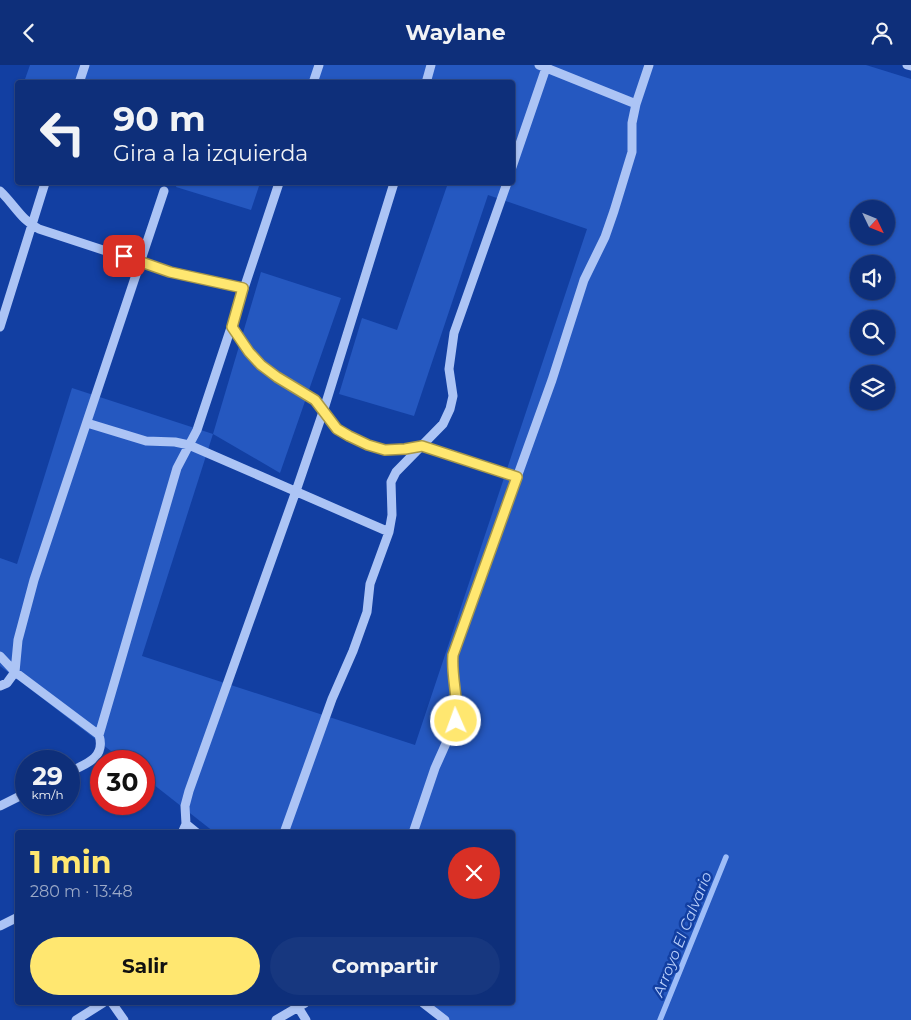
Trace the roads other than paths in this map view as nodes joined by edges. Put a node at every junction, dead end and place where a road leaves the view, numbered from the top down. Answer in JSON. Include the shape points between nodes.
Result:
{"nodes":[{"id":1,"x":85,"y":65,"type":"edge"},
{"id":2,"x":319,"y":65,"type":"edge"},
{"id":3,"x":431,"y":65,"type":"edge"},
{"id":4,"x":649,"y":65,"type":"edge"},
{"id":5,"x":907,"y":65,"type":"edge"},
{"id":6,"x":544,"y":66,"type":"edge"},
{"id":7,"x":911,"y":66,"type":"edge"},
{"id":8,"x":80,"y":80,"type":"edge"},
{"id":9,"x":314,"y":80,"type":"edge"},
{"id":10,"x":427,"y":80,"type":"edge"},
{"id":11,"x":636,"y":104,"type":"junction"},
{"id":12,"x":515,"y":158,"type":"edge"},
{"id":13,"x":44,"y":185,"type":"edge"},
{"id":14,"x":278,"y":185,"type":"edge"},
{"id":15,"x":393,"y":185,"type":"edge"},
{"id":16,"x":506,"y":185,"type":"edge"},
{"id":17,"x":0,"y":191,"type":"edge"},
{"id":18,"x":164,"y":191,"type":"dead end"},
{"id":19,"x":31,"y":225,"type":"junction"},
{"id":20,"x":140,"y":262,"type":"junction"},
{"id":21,"x":243,"y":288,"type":"junction"},
{"id":22,"x":0,"y":327,"type":"edge"},
{"id":23,"x":232,"y":327,"type":"junction"},
{"id":24,"x":324,"y":409,"type":"junction"},
{"id":25,"x":86,"y":423,"type":"junction"},
{"id":26,"x":189,"y":445,"type":"junction"},
{"id":27,"x":422,"y":446,"type":"junction"},
{"id":28,"x":517,"y":477,"type":"junction"},
{"id":29,"x":296,"y":491,"type":"junction"},
{"id":30,"x":389,"y":532,"type":"junction"},
{"id":31,"x":0,"y":656,"type":"edge"},
{"id":32,"x":15,"y":671,"type":"junction"},
{"id":33,"x":0,"y":686,"type":"edge"},
{"id":34,"x":99,"y":735,"type":"junction"},
{"id":35,"x":80,"y":766,"type":"edge"},
{"id":36,"x":15,"y":798,"type":"edge"},
{"id":37,"x":0,"y":806,"type":"edge"},
{"id":38,"x":184,"y":829,"type":"edge"},
{"id":39,"x":285,"y":830,"type":"edge"},
{"id":40,"x":414,"y":830,"type":"edge"},
{"id":41,"x":15,"y":918,"type":"edge"},
{"id":42,"x":0,"y":926,"type":"edge"},
{"id":43,"x":100,"y":1005,"type":"edge"},
{"id":44,"x":113,"y":1005,"type":"edge"},
{"id":45,"x":301,"y":1005,"type":"edge"},
{"id":46,"x":426,"y":1005,"type":"edge"},
{"id":47,"x":76,"y":1020,"type":"edge"},
{"id":48,"x":124,"y":1020,"type":"edge"},
{"id":49,"x":276,"y":1020,"type":"edge"},
{"id":50,"x":306,"y":1020,"type":"edge"},
{"id":51,"x":445,"y":1020,"type":"edge"}],
"edges":[{"from":1,"to":8,"type":"street"},
{"from":2,"to":9,"type":"street"},
{"from":3,"to":10,"type":"street"},
{"from":4,"to":11,"type":"street"},
{"from":5,"to":7,"type":"street"},
{"from":6,"to":11,"type":"street"},
{"from":6,"to":12,"type":"street"},
{"from":11,"to":28,"type":"street","via":[[632,152],[614,211],[584,280]]},
{"from":13,"to":19,"type":"street"},
{"from":14,"to":21,"type":"street"},
{"from":15,"to":24,"type":"street"},
{"from":16,"to":27,"type":"street","via":[[454,333],[449,369],[454,396],[450,409],[443,424]]},
{"from":17,"to":19,"type":"street"},
{"from":18,"to":20,"type":"street"},
{"from":19,"to":20,"type":"street"},
{"from":19,"to":22,"type":"street"},
{"from":20,"to":21,"type":"street"},
{"from":20,"to":25,"type":"street"},
{"from":21,"to":23,"type":"street"},
{"from":23,"to":24,"type":"street","via":[[261,365]]},
{"from":23,"to":26,"type":"street"},
{"from":24,"to":27,"type":"street","via":[[337,429],[368,445],[385,450]]},
{"from":24,"to":29,"type":"street"},
{"from":25,"to":26,"type":"street","via":[[146,441]]},
{"from":25,"to":32,"type":"street","via":[[34,580],[18,639]]},
{"from":26,"to":29,"type":"street"},
{"from":26,"to":34,"type":"street","via":[[177,468]]},
{"from":27,"to":28,"type":"street"},
{"from":27,"to":30,"type":"street","via":[[396,472],[391,482]]},
{"from":28,"to":40,"type":"street","via":[[453,655],[458,709],[456,721]]},
{"from":29,"to":30,"type":"street"},
{"from":29,"to":38,"type":"street","via":[[189,791]]},
{"from":30,"to":39,"type":"street","via":[[370,584],[367,612]]},
{"from":31,"to":32,"type":"street"},
{"from":32,"to":33,"type":"street","via":[[7,683]]},
{"from":32,"to":34,"type":"street"},
{"from":34,"to":35,"type":"street","via":[[99,751],[93,759]]},
{"from":36,"to":37,"type":"street"},
{"from":41,"to":42,"type":"street"},
{"from":43,"to":47,"type":"street"},
{"from":44,"to":48,"type":"street"},
{"from":45,"to":49,"type":"street"},
{"from":45,"to":50,"type":"street"},
{"from":46,"to":51,"type":"street"}]}
